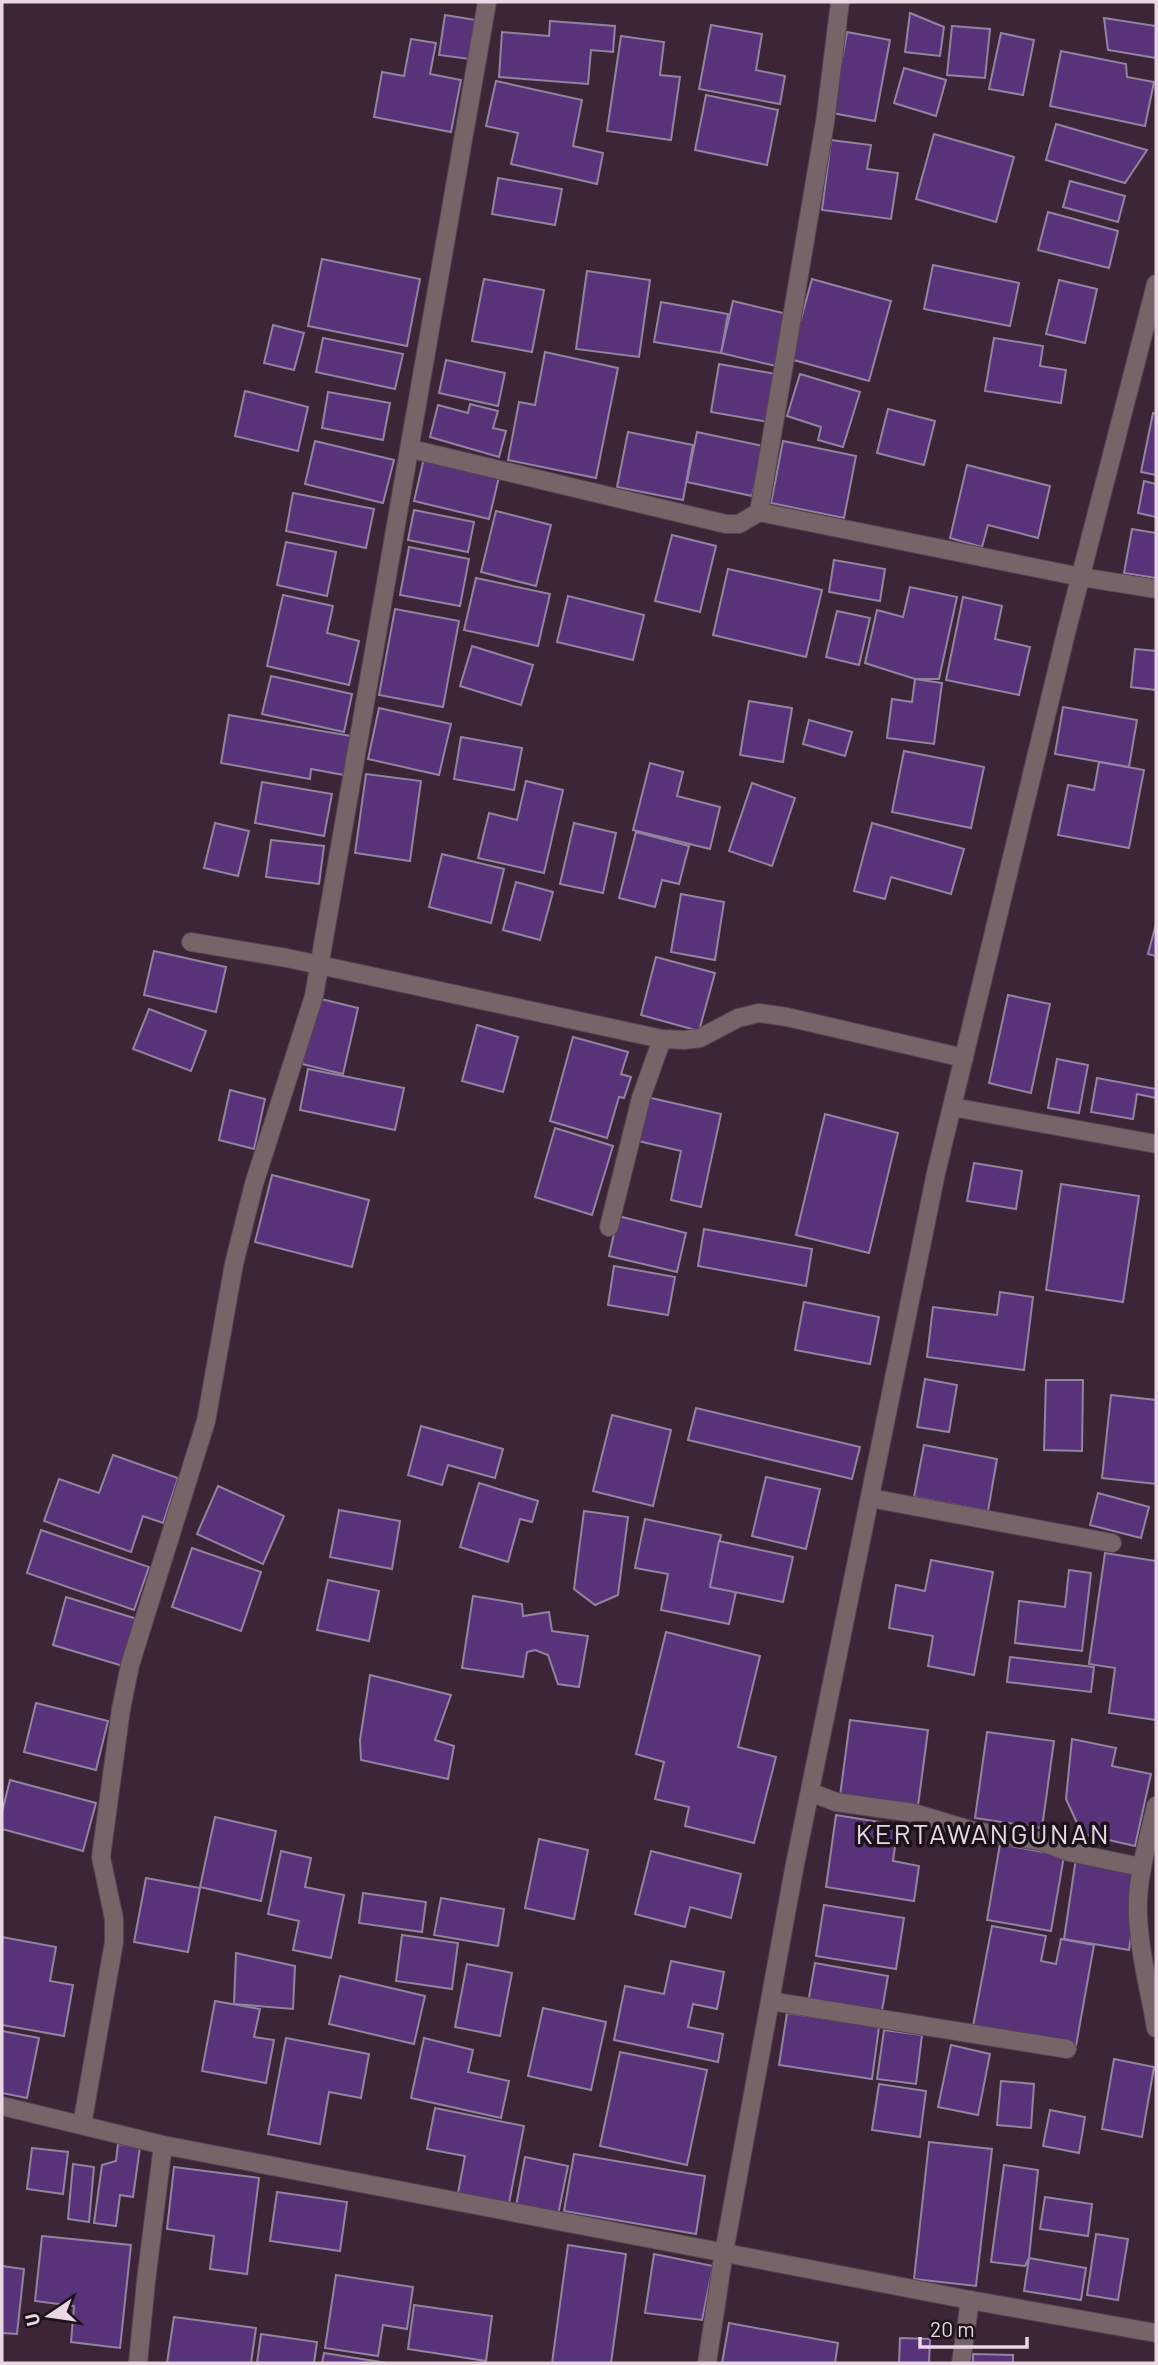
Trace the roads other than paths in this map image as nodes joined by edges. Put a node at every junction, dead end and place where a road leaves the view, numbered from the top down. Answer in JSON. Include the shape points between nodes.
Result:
{"nodes":[{"id":1,"x":487,"y":2,"type":"edge"},
{"id":2,"x":840,"y":2,"type":"edge"},
{"id":3,"x":1156,"y":284,"type":"edge"},
{"id":4,"x":411,"y":449,"type":"junction"},
{"id":5,"x":759,"y":512,"type":"junction"},
{"id":6,"x":1081,"y":577,"type":"junction"},
{"id":7,"x":1156,"y":589,"type":"edge"},
{"id":8,"x":191,"y":942,"type":"dead end"},
{"id":9,"x":320,"y":966,"type":"junction"},
{"id":10,"x":662,"y":1039,"type":"junction"},
{"id":11,"x":964,"y":1058,"type":"junction"},
{"id":12,"x":952,"y":1107,"type":"junction"},
{"id":13,"x":1156,"y":1144,"type":"edge"},
{"id":14,"x":608,"y":1227,"type":"dead end"},
{"id":15,"x":870,"y":1498,"type":"junction"},
{"id":16,"x":1112,"y":1543,"type":"dead end"},
{"id":17,"x":810,"y":1792,"type":"junction"},
{"id":18,"x":1156,"y":1806,"type":"edge"},
{"id":19,"x":1141,"y":1867,"type":"junction"},
{"id":20,"x":770,"y":2001,"type":"junction"},
{"id":21,"x":1156,"y":2028,"type":"edge"},
{"id":22,"x":1067,"y":2049,"type":"dead end"},
{"id":23,"x":2,"y":2106,"type":"edge"},
{"id":24,"x":82,"y":2125,"type":"junction"},
{"id":25,"x":163,"y":2145,"type":"junction"},
{"id":26,"x":725,"y":2253,"type":"junction"},
{"id":27,"x":970,"y":2300,"type":"junction"},
{"id":28,"x":1156,"y":2333,"type":"edge"},
{"id":29,"x":138,"y":2363,"type":"edge"},
{"id":30,"x":708,"y":2363,"type":"edge"},
{"id":31,"x":961,"y":2363,"type":"edge"}],
"edges":[{"from":1,"to":4,"type":"street"},
{"from":2,"to":5,"type":"street","via":[[825,122]]},
{"from":3,"to":6,"type":"street"},
{"from":4,"to":5,"type":"street","via":[[726,524],[739,524]]},
{"from":4,"to":9,"type":"street"},
{"from":5,"to":6,"type":"street"},
{"from":6,"to":7,"type":"street"},
{"from":6,"to":11,"type":"street"},
{"from":8,"to":9,"type":"street"},
{"from":9,"to":10,"type":"street"},
{"from":9,"to":24,"type":"street","via":[[247,1211],[201,1439],[130,1665],[101,1857],[114,1942]]},
{"from":10,"to":11,"type":"street","via":[[700,1038],[738,1018],[759,1013]]},
{"from":10,"to":14,"type":"street","via":[[641,1098]]},
{"from":11,"to":12,"type":"street"},
{"from":12,"to":13,"type":"street"},
{"from":12,"to":15,"type":"street"},
{"from":15,"to":16,"type":"street"},
{"from":15,"to":17,"type":"street"},
{"from":17,"to":19,"type":"street","via":[[836,1802],[914,1813],[974,1831],[1040,1841]]},
{"from":17,"to":20,"type":"street"},
{"from":18,"to":19,"type":"street"},
{"from":19,"to":21,"type":"street","via":[[1140,1938]]},
{"from":20,"to":22,"type":"street"},
{"from":20,"to":26,"type":"street"},
{"from":23,"to":24,"type":"street"},
{"from":24,"to":25,"type":"street"},
{"from":25,"to":26,"type":"street"},
{"from":25,"to":29,"type":"street"},
{"from":26,"to":27,"type":"street"},
{"from":26,"to":30,"type":"street"},
{"from":27,"to":28,"type":"street"},
{"from":27,"to":31,"type":"street"}]}
